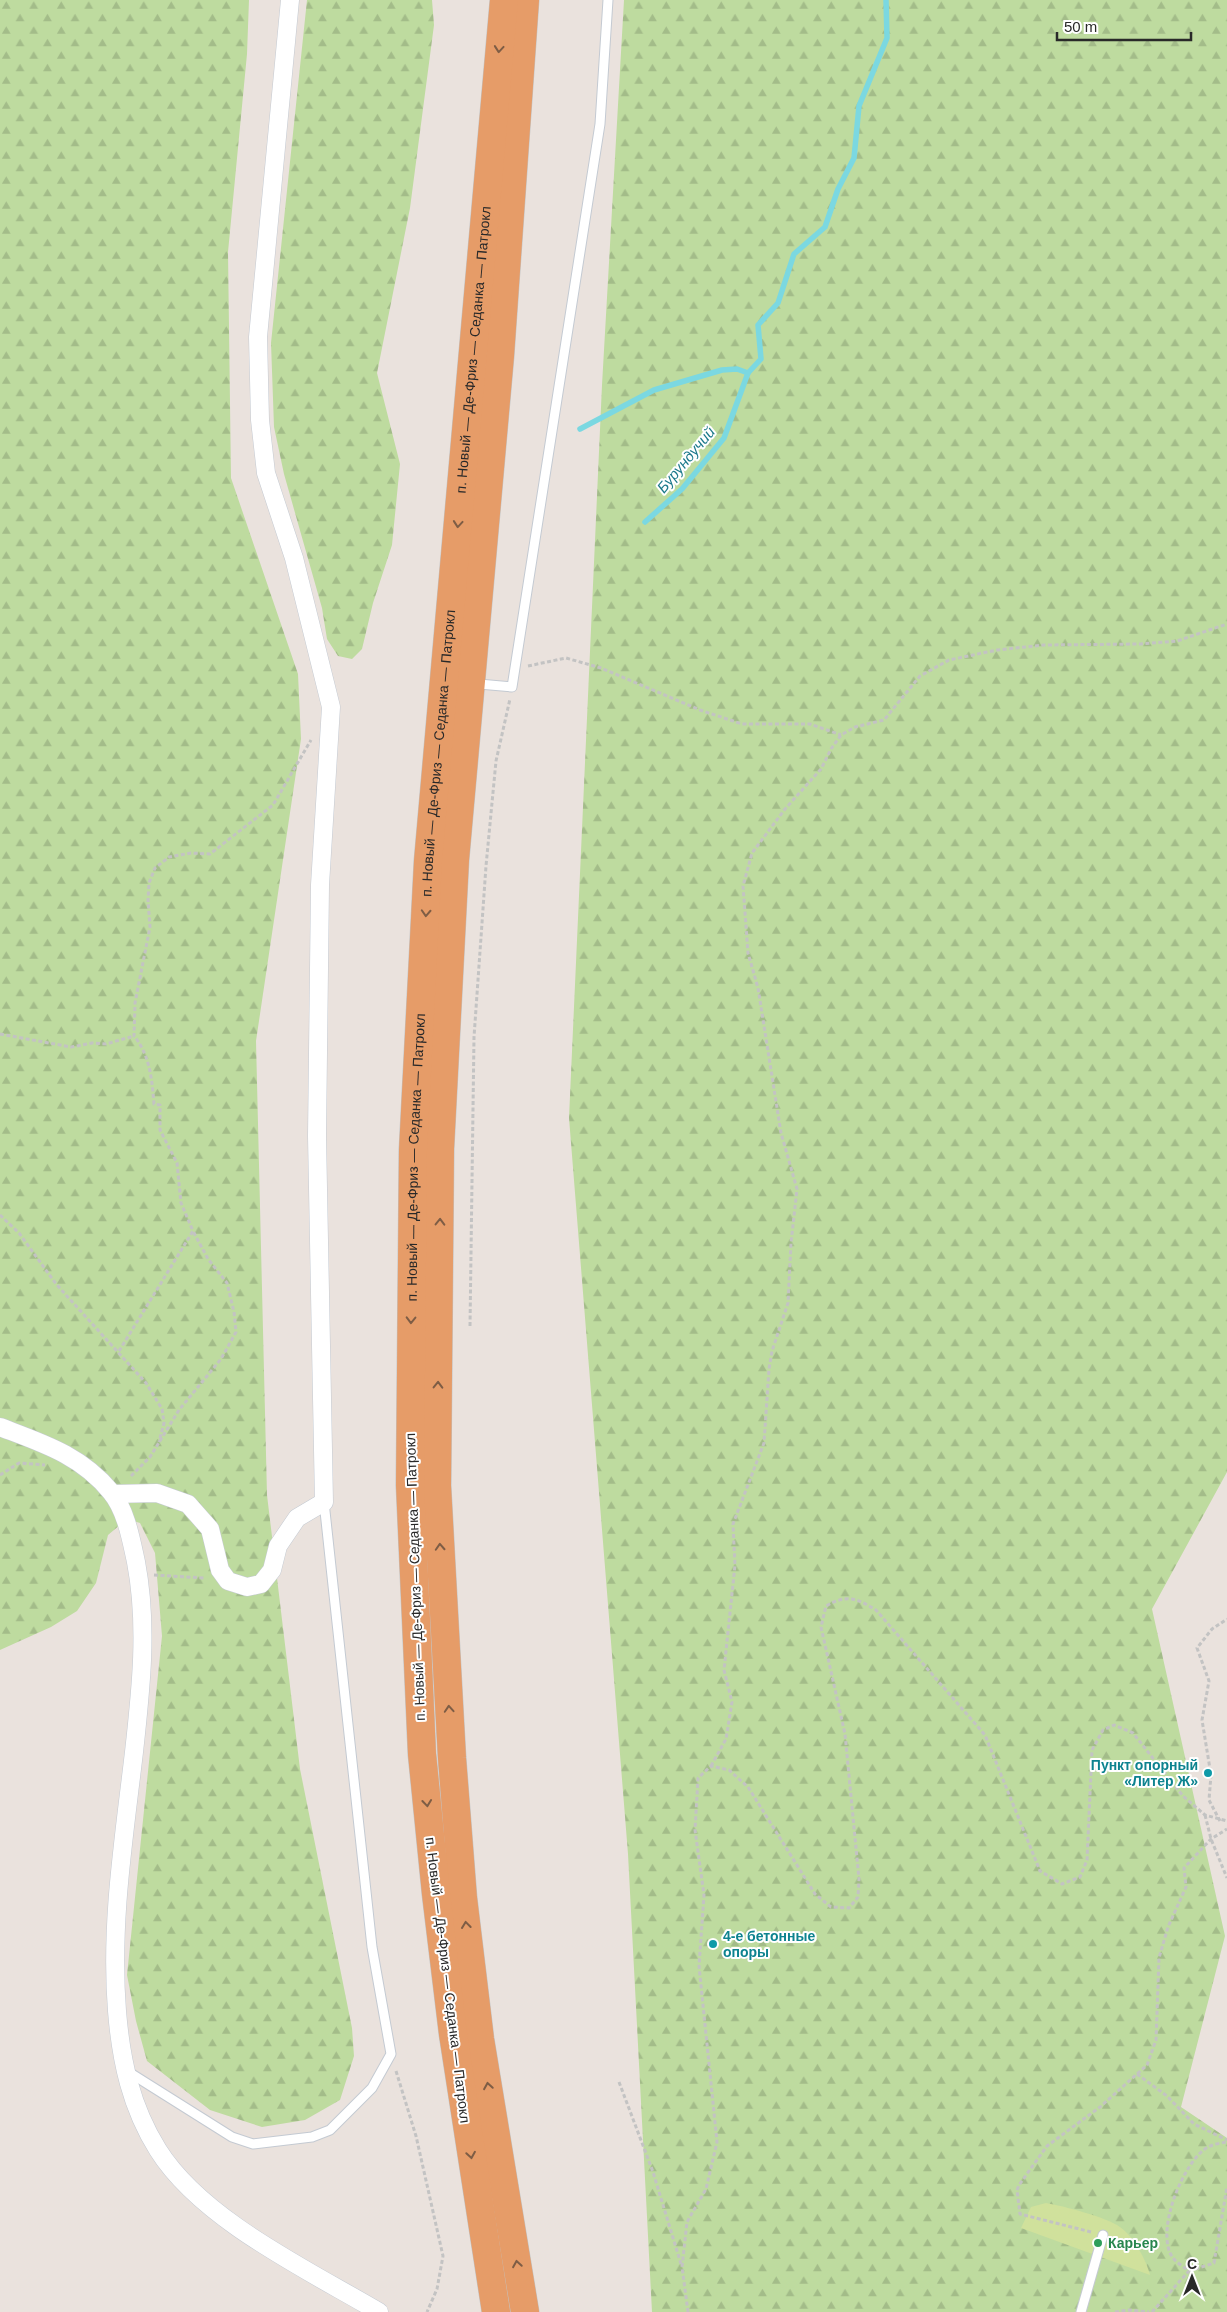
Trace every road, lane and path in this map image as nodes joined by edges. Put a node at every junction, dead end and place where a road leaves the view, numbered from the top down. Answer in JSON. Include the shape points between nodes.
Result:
{"nodes":[{"id":1,"x":290,"y":0,"type":"edge"},
{"id":2,"x":504,"y":0,"type":"edge"},
{"id":3,"x":525,"y":0,"type":"edge"},
{"id":4,"x":608,"y":0,"type":"edge"},
{"id":5,"x":1227,"y":624,"type":"edge"},
{"id":6,"x":515,"y":669,"type":"junction"},
{"id":7,"x":479,"y":684,"type":"dead end"},
{"id":8,"x":512,"y":686,"type":"junction"},
{"id":9,"x":331,"y":707,"type":"junction"},
{"id":10,"x":841,"y":736,"type":"junction"},
{"id":11,"x":0,"y":1034,"type":"edge"},
{"id":12,"x":134,"y":1036,"type":"junction"},
{"id":13,"x":0,"y":1215,"type":"edge"},
{"id":14,"x":193,"y":1231,"type":"junction"},
{"id":15,"x":470,"y":1326,"type":"dead end"},
{"id":16,"x":119,"y":1351,"type":"junction"},
{"id":17,"x":0,"y":1427,"type":"edge"},
{"id":18,"x":158,"y":1446,"type":"junction"},
{"id":19,"x":53,"y":1466,"type":"dead end"},
{"id":20,"x":0,"y":1475,"type":"edge"},
{"id":21,"x":113,"y":1494,"type":"junction"},
{"id":22,"x":324,"y":1502,"type":"junction"},
{"id":23,"x":138,"y":1576,"type":"junction"},
{"id":24,"x":228,"y":1581,"type":"junction"},
{"id":25,"x":1227,"y":1619,"type":"edge"},
{"id":26,"x":711,"y":1766,"type":"junction"},
{"id":27,"x":1205,"y":1815,"type":"junction"},
{"id":28,"x":1220,"y":1821,"type":"junction"},
{"id":29,"x":1227,"y":1821,"type":"edge"},
{"id":30,"x":1227,"y":1830,"type":"edge"},
{"id":31,"x":1211,"y":1839,"type":"junction"},
{"id":32,"x":1227,"y":1878,"type":"edge"},
{"id":33,"x":391,"y":2054,"type":"junction"},
{"id":34,"x":125,"y":2070,"type":"junction"},
{"id":35,"x":1137,"y":2074,"type":"junction"},
{"id":36,"x":620,"y":2082,"type":"dead end"},
{"id":37,"x":1227,"y":2141,"type":"edge"},
{"id":38,"x":1227,"y":2187,"type":"edge"},
{"id":39,"x":1104,"y":2235,"type":"joint"},
{"id":40,"x":682,"y":2267,"type":"junction"},
{"id":41,"x":1188,"y":2271,"type":"junction"},
{"id":42,"x":379,"y":2312,"type":"edge"},
{"id":43,"x":427,"y":2312,"type":"edge"},
{"id":44,"x":496,"y":2312,"type":"edge"},
{"id":45,"x":525,"y":2312,"type":"edge"},
{"id":46,"x":688,"y":2312,"type":"edge"},
{"id":47,"x":1081,"y":2312,"type":"edge"},
{"id":48,"x":1115,"y":2312,"type":"edge"},
{"id":49,"x":1150,"y":2312,"type":"edge"}],
"edges":[{"from":1,"to":9,"type":"street","via":[[258,337],[260,420],[266,474],[294,558]]},
{"from":2,"to":44,"type":"highway","name":"п. Новый — Де-Фриз — Седанка — Патрокл","one_way":true,"via":[[428,861],[413,1150],[410,1485],[422,1754],[436,1894],[452,2034]]},
{"from":45,"to":3,"type":"highway","name":"п. Новый — Де-Фриз — Седанка — Патрокл","one_way":true,"via":[[480,2039],[463,1898],[443,1622],[437,1486],[440,1149],[455,860],[500,356]]},
{"from":4,"to":6,"type":"lane","via":[[600,124]]},
{"from":5,"to":10,"type":"path","via":[[1177,641],[1044,645],[950,660],[920,676],[884,720],[855,727]]},
{"from":6,"to":8,"type":"lane"},
{"from":6,"to":10,"type":"path","via":[[566,658],[601,668],[742,724],[810,724]]},
{"from":7,"to":8,"type":"lane"},
{"from":8,"to":15,"type":"path","via":[[496,761],[474,1037]]},
{"from":9,"to":12,"type":"path","via":[[273,805],[210,854],[169,857],[155,868],[149,883],[150,926],[135,1003]]},
{"from":9,"to":22,"type":"street","via":[[320,885],[317,1136]]},
{"from":10,"to":26,"type":"path","via":[[821,769],[752,853],[743,886],[748,953],[758,988],[781,1133],[797,1189],[788,1303],[772,1351],[764,1443],[733,1524],[734,1565],[724,1670],[732,1702],[726,1739]]},
{"from":11,"to":12,"type":"path","via":[[71,1047],[106,1044]]},
{"from":12,"to":14,"type":"path","via":[[142,1046],[152,1079],[154,1104],[160,1105],[160,1130],[177,1163],[181,1203]]},
{"from":13,"to":16,"type":"path","via":[[19,1233],[56,1284]]},
{"from":14,"to":16,"type":"path"},
{"from":14,"to":18,"type":"path","via":[[208,1259],[227,1283],[236,1332],[221,1359],[179,1410]]},
{"from":16,"to":18,"type":"path","via":[[146,1383],[162,1409],[164,1423]]},
{"from":17,"to":21,"type":"street","via":[[60,1450],[94,1474]]},
{"from":18,"to":21,"type":"path"},
{"from":19,"to":20,"type":"path","via":[[19,1463]]},
{"from":21,"to":23,"type":"street","via":[[130,1532]]},
{"from":21,"to":24,"type":"street","via":[[157,1493],[188,1504],[210,1529],[220,1570]]},
{"from":22,"to":24,"type":"street","via":[[297,1518],[278,1546],[272,1570],[261,1584],[247,1587]]},
{"from":22,"to":33,"type":"lane","via":[[372,1947]]},
{"from":23,"to":24,"type":"path","via":[[186,1576]]},
{"from":23,"to":34,"type":"street","via":[[142,1680],[115,1910],[115,1990]]},
{"from":25,"to":28,"type":"path","via":[[1212,1630],[1198,1648],[1209,1681],[1202,1720],[1211,1775],[1208,1800]]},
{"from":26,"to":27,"type":"path","via":[[729,1770],[748,1787],[815,1894],[831,1907],[849,1908],[858,1897],[858,1879],[845,1734],[821,1627],[826,1606],[839,1598],[860,1600],[876,1610],[985,1734],[1040,1871],[1062,1884],[1080,1877],[1086,1860],[1092,1750],[1103,1730],[1114,1725],[1132,1733],[1183,1796]]},
{"from":26,"to":40,"type":"path","via":[[698,1778],[695,1830],[704,1895],[699,1966],[717,2142],[706,2188],[686,2222]]},
{"from":27,"to":28,"type":"path"},
{"from":27,"to":31,"type":"path"},
{"from":28,"to":29,"type":"path"},
{"from":30,"to":31,"type":"path"},
{"from":31,"to":32,"type":"path"},
{"from":31,"to":35,"type":"path","via":[[1184,1868],[1186,1887],[1168,1927],[1159,1958],[1156,2040],[1147,2065]]},
{"from":33,"to":34,"type":"lane","via":[[372,2088],[330,2130],[312,2137],[252,2144],[200,2119]]},
{"from":33,"to":43,"type":"path","via":[[416,2136],[443,2256],[437,2289]]},
{"from":34,"to":42,"type":"street","via":[[139,2117],[159,2152],[194,2194],[253,2238]]},
{"from":35,"to":37,"type":"path","via":[[1167,2096],[1194,2124]]},
{"from":35,"to":39,"type":"path","via":[[1100,2107],[1047,2146],[1018,2190],[1020,2214]]},
{"from":36,"to":40,"type":"path","via":[[653,2172]]},
{"from":37,"to":41,"type":"path","via":[[1208,2147],[1192,2163],[1170,2209],[1167,2241],[1173,2258]]},
{"from":38,"to":41,"type":"path","via":[[1214,2263]]},
{"from":39,"to":47,"type":"lane"},
{"from":40,"to":46,"type":"path"},
{"from":41,"to":49,"type":"path"},
{"from":48,"to":49,"type":"path"}]}
